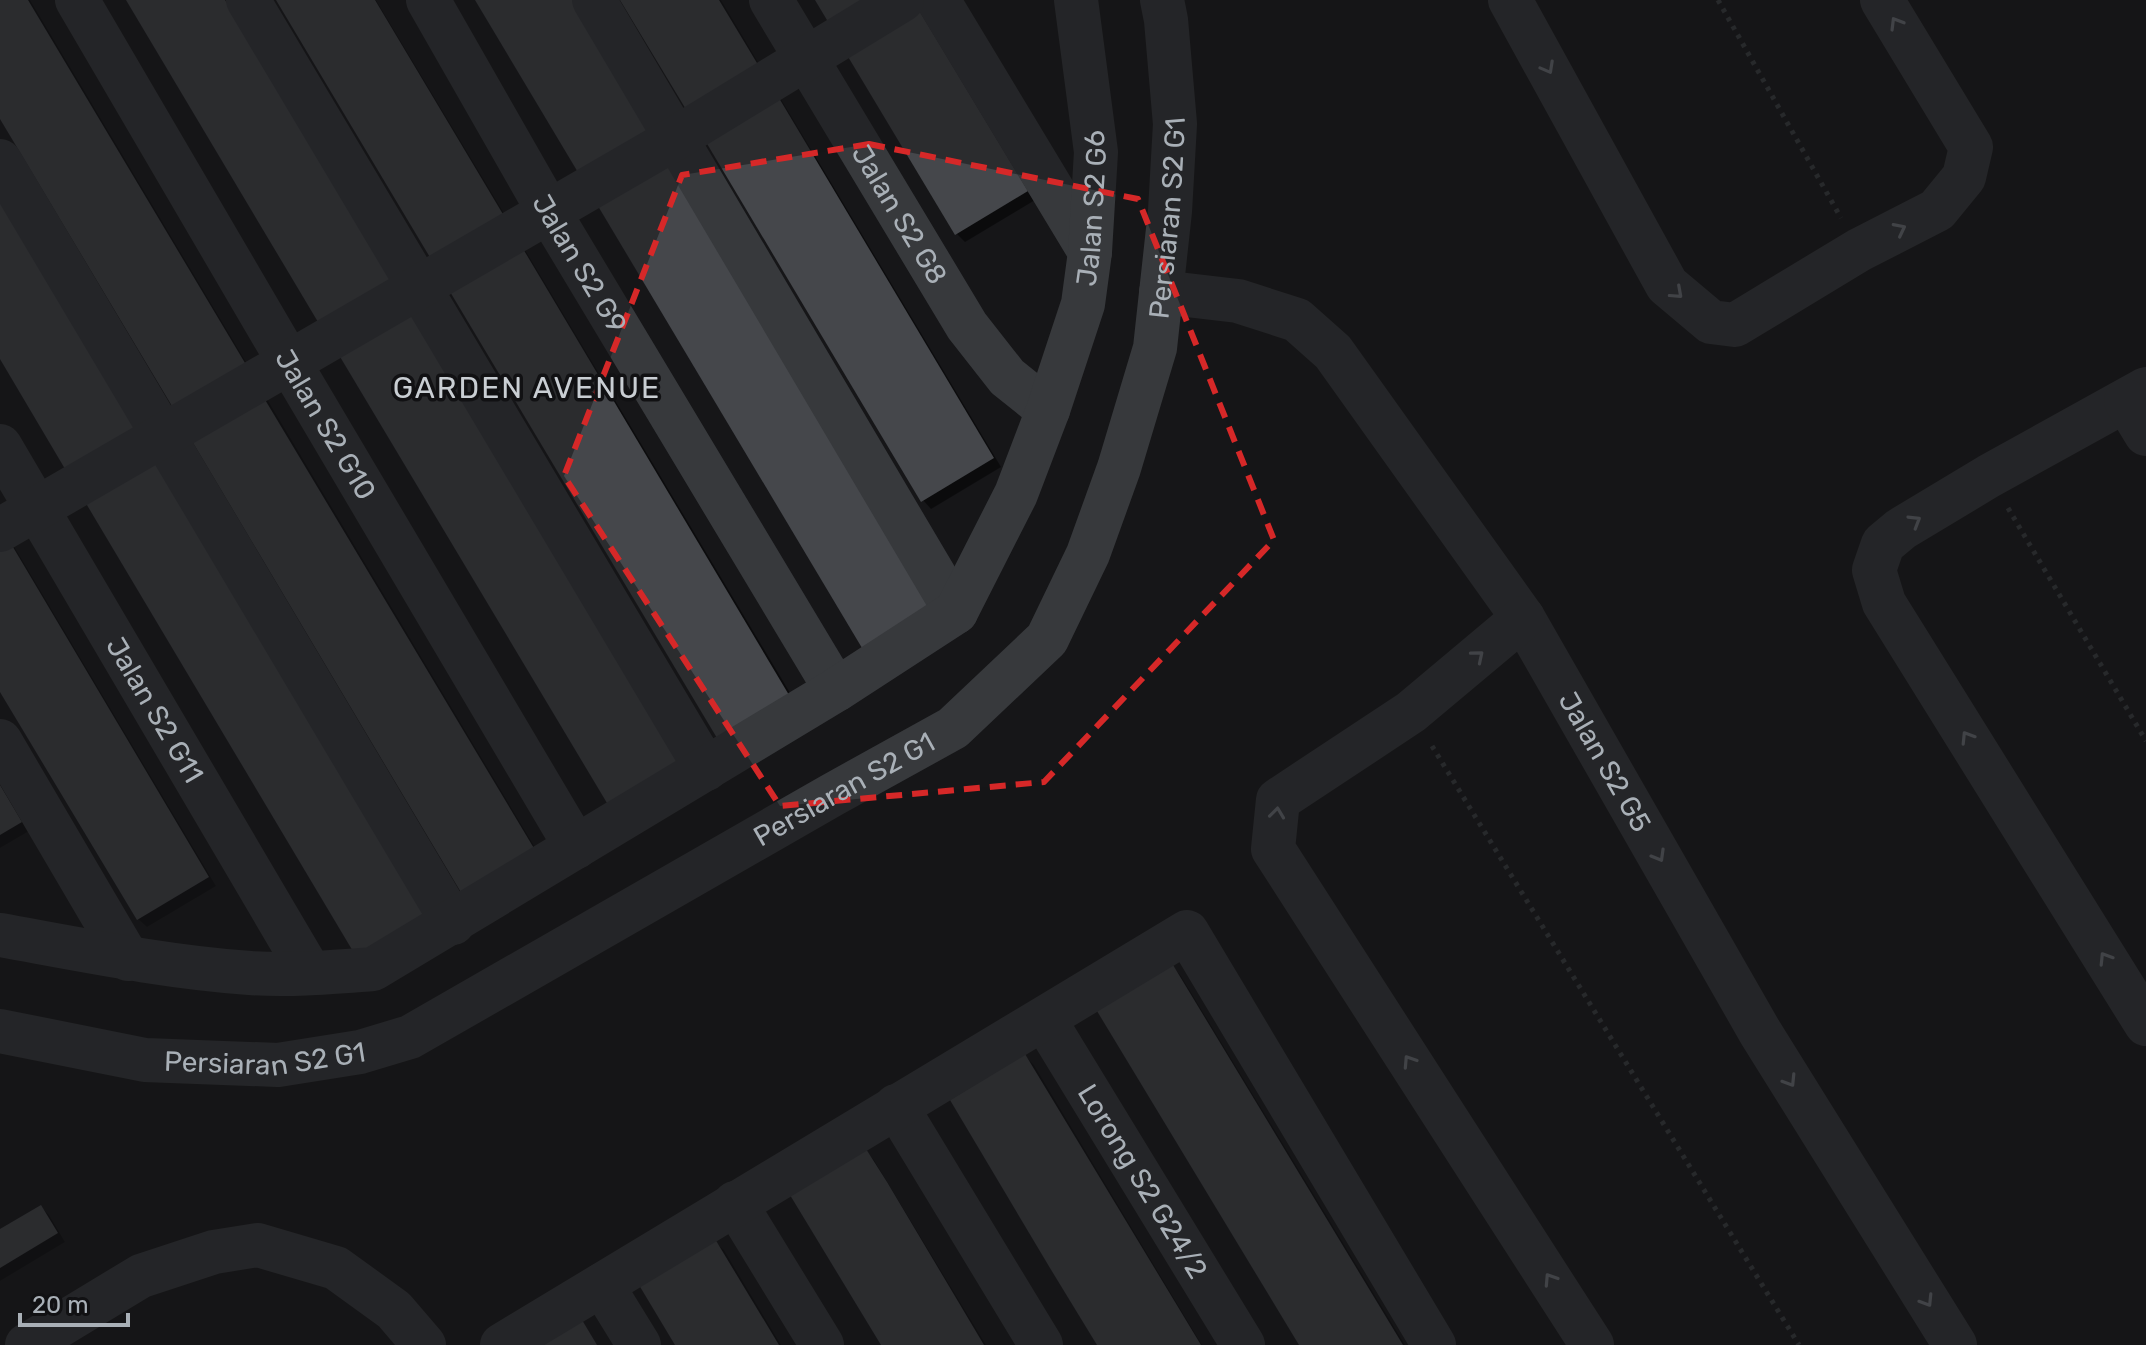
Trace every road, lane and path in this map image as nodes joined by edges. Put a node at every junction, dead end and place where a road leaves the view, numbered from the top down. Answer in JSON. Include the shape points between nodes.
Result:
{"nodes":[{"id":1,"x":77,"y":0,"type":"edge"},
{"id":2,"x":248,"y":0,"type":"edge"},
{"id":3,"x":428,"y":0,"type":"edge"},
{"id":4,"x":594,"y":0,"type":"edge"},
{"id":5,"x":771,"y":0,"type":"edge"},
{"id":6,"x":902,"y":0,"type":"edge"},
{"id":7,"x":938,"y":0,"type":"edge"},
{"id":8,"x":1076,"y":0,"type":"edge"},
{"id":9,"x":1162,"y":0,"type":"edge"},
{"id":10,"x":1510,"y":0,"type":"edge"},
{"id":11,"x":1718,"y":0,"type":"edge"},
{"id":12,"x":1882,"y":0,"type":"edge"},
{"id":13,"x":807,"y":58,"type":"junction"},
{"id":14,"x":676,"y":138,"type":"junction"},
{"id":15,"x":0,"y":161,"type":"edge"},
{"id":16,"x":549,"y":212,"type":"junction"},
{"id":17,"x":1859,"y":250,"type":"junction"},
{"id":18,"x":1090,"y":252,"type":"junction"},
{"id":19,"x":419,"y":287,"type":"junction"},
{"id":20,"x":1161,"y":292,"type":"junction"},
{"id":21,"x":289,"y":362,"type":"junction"},
{"id":22,"x":2139,"y":408,"type":"edge"},
{"id":23,"x":1048,"y":410,"type":"junction"},
{"id":24,"x":163,"y":435,"type":"junction"},
{"id":25,"x":0,"y":446,"type":"edge"},
{"id":26,"x":1989,"y":476,"type":"junction"},
{"id":27,"x":38,"y":508,"type":"junction"},
{"id":28,"x":0,"y":530,"type":"edge"},
{"id":29,"x":956,"y":612,"type":"junction"},
{"id":30,"x":1523,"y":618,"type":"junction"},
{"id":31,"x":836,"y":690,"type":"junction"},
{"id":32,"x":1411,"y":712,"type":"junction"},
{"id":33,"x":0,"y":741,"type":"edge"},
{"id":34,"x":2146,"y":741,"type":"edge"},
{"id":35,"x":706,"y":769,"type":"junction"},
{"id":36,"x":576,"y":847,"type":"junction"},
{"id":37,"x":453,"y":923,"type":"junction"},
{"id":38,"x":0,"y":935,"type":"edge"},
{"id":39,"x":128,"y":959,"type":"junction"},
{"id":40,"x":310,"y":973,"type":"junction"},
{"id":41,"x":1044,"y":1019,"type":"junction"},
{"id":42,"x":2146,"y":1024,"type":"edge"},
{"id":43,"x":0,"y":1031,"type":"edge"},
{"id":44,"x":896,"y":1106,"type":"junction"},
{"id":45,"x":735,"y":1203,"type":"junction"},
{"id":46,"x":602,"y":1285,"type":"junction"},
{"id":47,"x":27,"y":1345,"type":"edge"},
{"id":48,"x":424,"y":1345,"type":"edge"},
{"id":49,"x":502,"y":1345,"type":"edge"},
{"id":50,"x":639,"y":1345,"type":"edge"},
{"id":51,"x":822,"y":1345,"type":"edge"},
{"id":52,"x":1041,"y":1345,"type":"edge"},
{"id":53,"x":1243,"y":1345,"type":"edge"},
{"id":54,"x":1434,"y":1345,"type":"edge"},
{"id":55,"x":1592,"y":1345,"type":"edge"},
{"id":56,"x":1799,"y":1345,"type":"edge"},
{"id":57,"x":1955,"y":1345,"type":"edge"}],
"edges":[{"from":1,"to":21,"type":"street","name":"Jalan S2 G10"},
{"from":2,"to":19,"type":"street"},
{"from":3,"to":16,"type":"street","name":"Jalan S2 G9"},
{"from":4,"to":14,"type":"street"},
{"from":5,"to":13,"type":"street","name":"Jalan S2 G8"},
{"from":6,"to":13,"type":"street"},
{"from":7,"to":18,"type":"street"},
{"from":8,"to":18,"type":"street","name":"Jalan S2 G6","via":[[1096,152]]},
{"from":9,"to":20,"type":"street","name":"Persiaran S2 G1","via":[[1175,124]]},
{"from":10,"to":17,"type":"street","one_way":true,"via":[[1667,285],[1711,322],[1735,325]]},
{"from":11,"to":17,"type":"path"},
{"from":17,"to":12,"type":"street","one_way":true,"via":[[1937,210],[1964,177],[1971,147]]},
{"from":13,"to":14,"type":"street"},
{"from":13,"to":23,"type":"street","name":"Jalan S2 G8","via":[[967,326],[1007,377]]},
{"from":14,"to":16,"type":"street"},
{"from":14,"to":29,"type":"street"},
{"from":15,"to":24,"type":"street"},
{"from":16,"to":19,"type":"street"},
{"from":16,"to":31,"type":"street","name":"Jalan S2 G9"},
{"from":18,"to":23,"type":"street","name":"Jalan S2 G6","via":[[1083,304]]},
{"from":19,"to":21,"type":"street"},
{"from":19,"to":35,"type":"street"},
{"from":20,"to":30,"type":"street","name":"Jalan S2 G5","via":[[1238,301],[1297,320],[1333,352]]},
{"from":20,"to":43,"type":"street","name":"Persiaran S2 G1","via":[[1155,348],[1088,554],[1047,639],[953,728],[410,1037],[360,1052],[278,1065],[145,1060]]},
{"from":21,"to":24,"type":"street"},
{"from":21,"to":36,"type":"street","name":"Jalan S2 G10"},
{"from":22,"to":26,"type":"street"},
{"from":23,"to":29,"type":"street","name":"Jalan S2 G6","via":[[1016,494]]},
{"from":24,"to":27,"type":"street"},
{"from":24,"to":37,"type":"street"},
{"from":25,"to":27,"type":"street","name":"Jalan S2 G11"},
{"from":26,"to":34,"type":"path"},
{"from":42,"to":26,"type":"street","one_way":true,"via":[[1884,603],[1874,570],[1883,544],[1901,529]]},
{"from":27,"to":28,"type":"street"},
{"from":27,"to":40,"type":"street","name":"Jalan S2 G11"},
{"from":29,"to":31,"type":"street"},
{"from":32,"to":30,"type":"street","one_way":true},
{"from":30,"to":57,"type":"street","name":"Jalan S2 G5","one_way":true,"via":[[1760,1032]]},
{"from":31,"to":35,"type":"street"},
{"from":55,"to":32,"type":"street","one_way":true,"via":[[1273,849],[1278,800]]},
{"from":32,"to":56,"type":"path"},
{"from":33,"to":39,"type":"street"},
{"from":35,"to":36,"type":"street"},
{"from":36,"to":37,"type":"street"},
{"from":37,"to":40,"type":"street","via":[[373,969]]},
{"from":38,"to":39,"type":"street"},
{"from":39,"to":40,"type":"street","via":[[252,973]]},
{"from":41,"to":44,"type":"street"},
{"from":41,"to":53,"type":"street","name":"Lorong S2 G24/2"},
{"from":41,"to":54,"type":"street","via":[[1187,932]]},
{"from":44,"to":45,"type":"street"},
{"from":44,"to":52,"type":"street"},
{"from":45,"to":46,"type":"street"},
{"from":45,"to":51,"type":"street"},
{"from":46,"to":49,"type":"street"},
{"from":46,"to":50,"type":"street"},
{"from":47,"to":48,"type":"street","via":[[141,1276],[214,1252],[258,1245],[336,1268],[394,1310]]}]}
